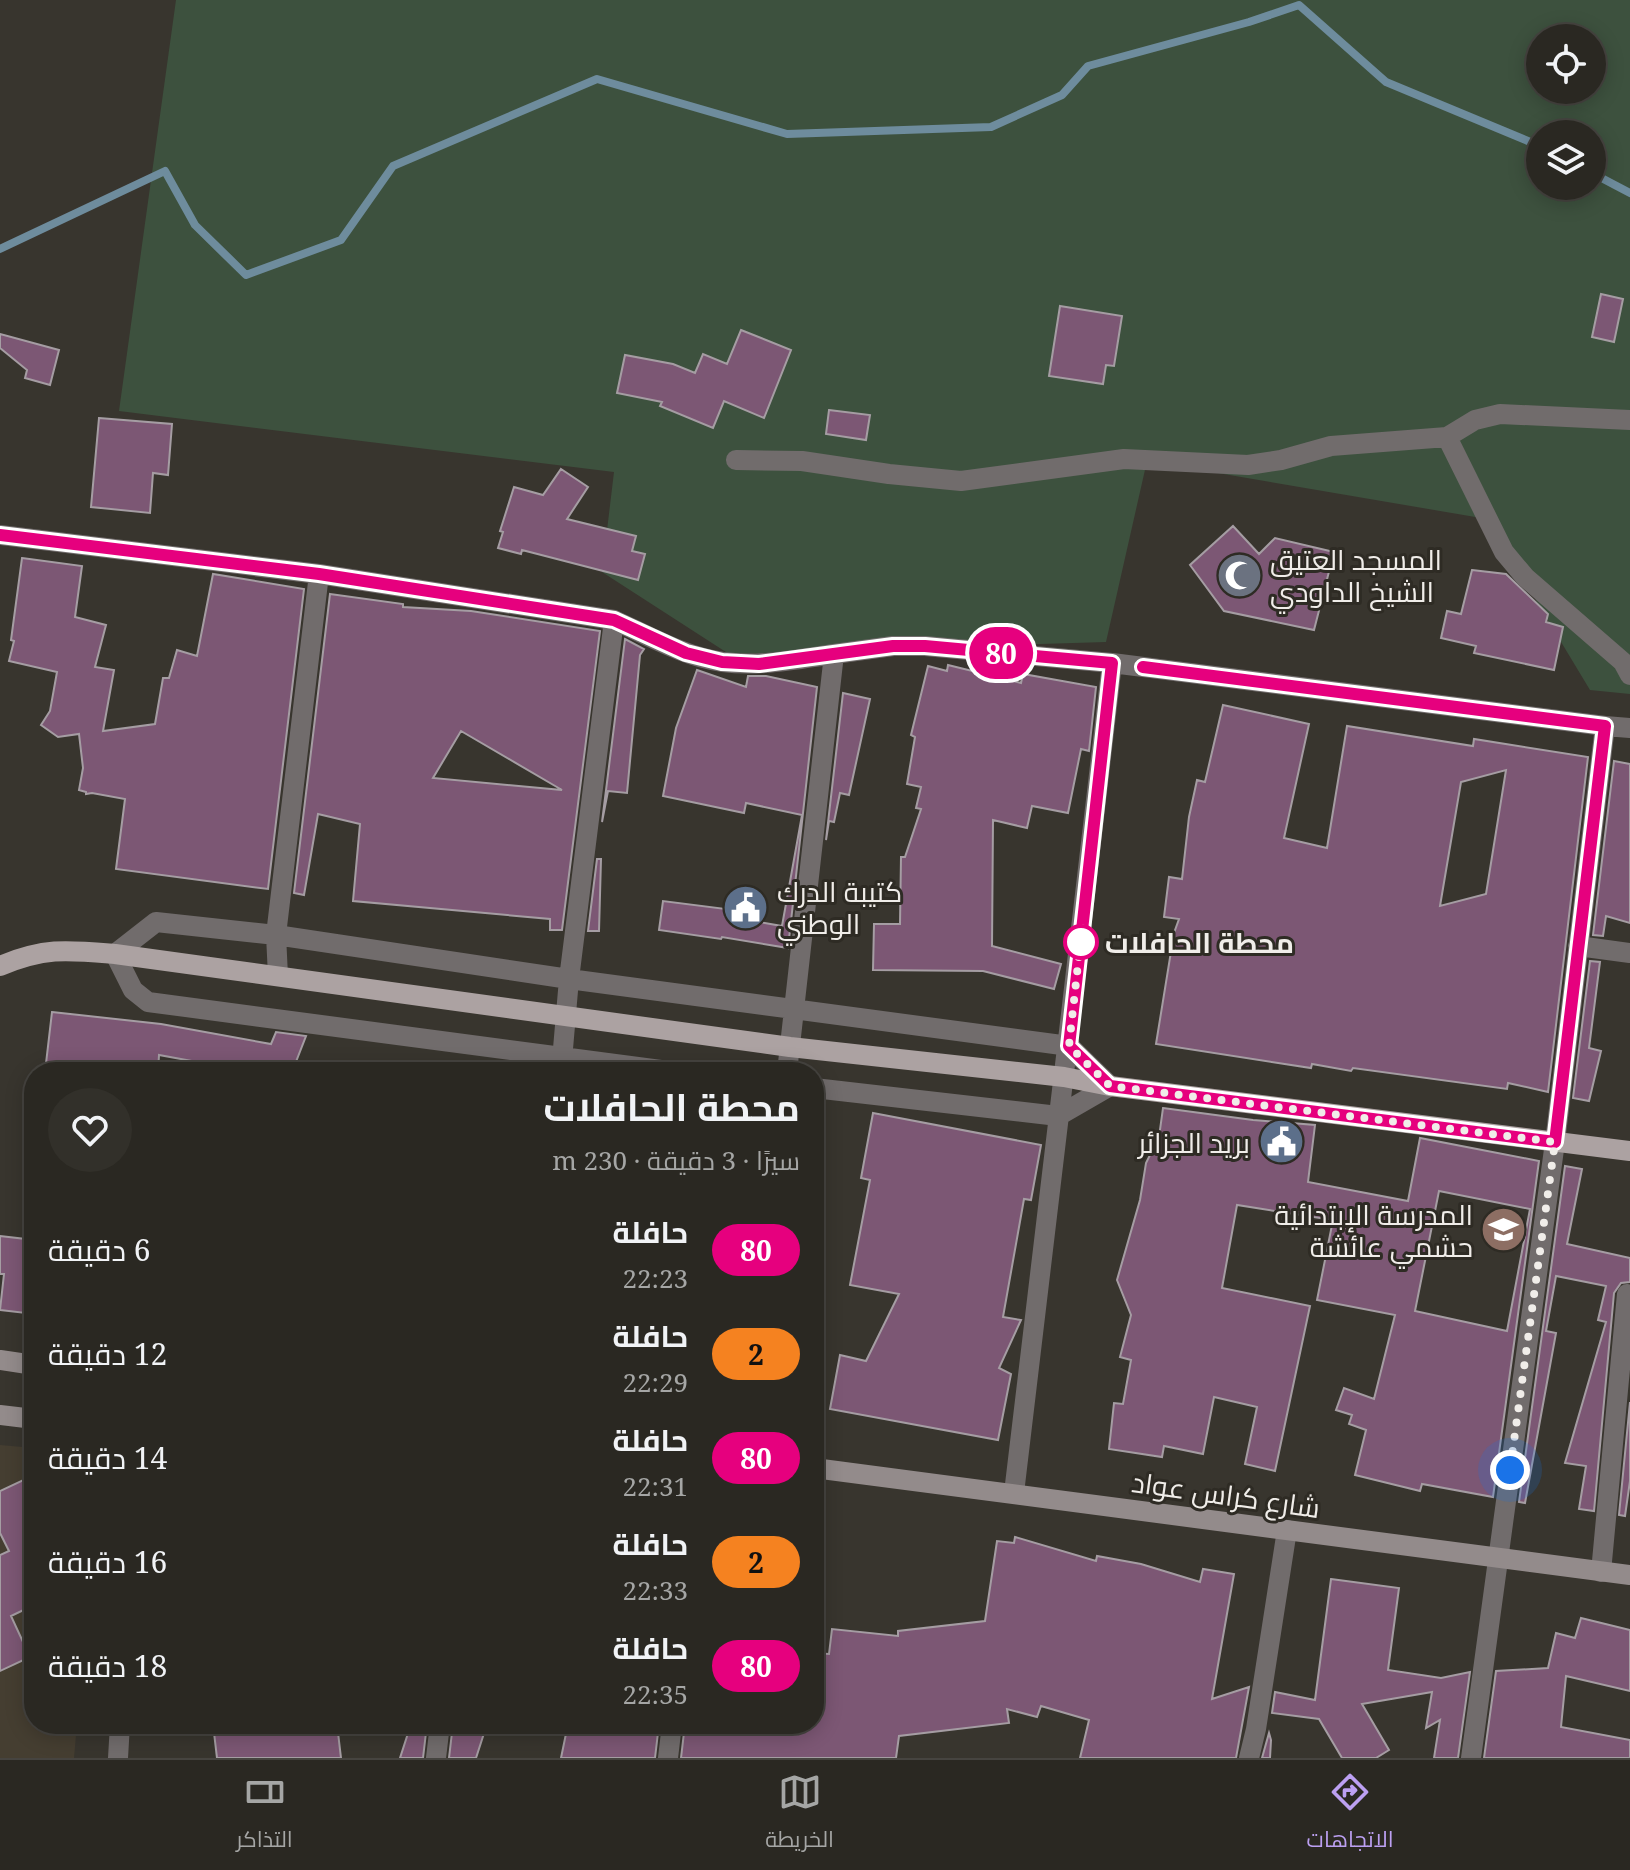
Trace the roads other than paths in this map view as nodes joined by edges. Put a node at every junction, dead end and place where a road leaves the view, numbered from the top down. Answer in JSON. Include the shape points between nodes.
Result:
{"nodes":[{"id":1,"x":1630,"y":420,"type":"edge"},
{"id":2,"x":1447,"y":437,"type":"junction"},
{"id":3,"x":736,"y":460,"type":"dead end"},
{"id":4,"x":0,"y":535,"type":"edge"},
{"id":5,"x":319,"y":574,"type":"junction"},
{"id":6,"x":614,"y":620,"type":"junction"},
{"id":7,"x":834,"y":654,"type":"junction"},
{"id":8,"x":1112,"y":663,"type":"junction"},
{"id":9,"x":1630,"y":675,"type":"edge"},
{"id":10,"x":1605,"y":726,"type":"junction"},
{"id":11,"x":1630,"y":728,"type":"edge"},
{"id":12,"x":276,"y":935,"type":"junction"},
{"id":13,"x":1578,"y":946,"type":"junction"},
{"id":14,"x":1630,"y":953,"type":"edge"},
{"id":15,"x":115,"y":954,"type":"junction"},
{"id":16,"x":0,"y":966,"type":"edge"},
{"id":17,"x":278,"y":976,"type":"junction"},
{"id":18,"x":569,"y":979,"type":"junction"},
{"id":19,"x":795,"y":1009,"type":"junction"},
{"id":20,"x":566,"y":1014,"type":"junction"},
{"id":21,"x":1069,"y":1046,"type":"junction"},
{"id":22,"x":790,"y":1047,"type":"junction"},
{"id":23,"x":542,"y":1062,"type":"edge"},
{"id":24,"x":562,"y":1062,"type":"edge"},
{"id":25,"x":788,"y":1062,"type":"edge"},
{"id":26,"x":1064,"y":1077,"type":"junction"},
{"id":27,"x":1110,"y":1086,"type":"junction"},
{"id":28,"x":824,"y":1089,"type":"edge"},
{"id":29,"x":1058,"y":1116,"type":"junction"},
{"id":30,"x":1555,"y":1142,"type":"junction"},
{"id":31,"x":1630,"y":1151,"type":"edge"},
{"id":32,"x":1627,"y":1294,"type":"dead end"},
{"id":33,"x":0,"y":1360,"type":"edge"},
{"id":34,"x":24,"y":1364,"type":"edge"},
{"id":35,"x":0,"y":1415,"type":"edge"},
{"id":36,"x":24,"y":1418,"type":"edge"},
{"id":37,"x":824,"y":1469,"type":"edge"},
{"id":38,"x":1014,"y":1493,"type":"junction"},
{"id":39,"x":1287,"y":1530,"type":"junction"},
{"id":40,"x":1498,"y":1560,"type":"junction"},
{"id":41,"x":1601,"y":1572,"type":"junction"},
{"id":42,"x":1630,"y":1575,"type":"edge"},
{"id":43,"x":119,"y":1734,"type":"edge"},
{"id":44,"x":439,"y":1734,"type":"edge"},
{"id":45,"x":671,"y":1734,"type":"edge"},
{"id":46,"x":118,"y":1758,"type":"edge"},
{"id":47,"x":436,"y":1758,"type":"edge"},
{"id":48,"x":668,"y":1758,"type":"edge"},
{"id":49,"x":1249,"y":1758,"type":"edge"},
{"id":50,"x":1471,"y":1758,"type":"edge"}],
"edges":[{"from":1,"to":2,"type":"street","via":[[1500,414],[1475,420]]},
{"from":2,"to":3,"type":"street","via":[[1331,446],[1248,465],[1124,459],[961,481],[792,460]]},
{"from":2,"to":9,"type":"street","via":[[1504,552],[1525,577],[1623,662]]},
{"from":4,"to":5,"type":"street"},
{"from":5,"to":6,"type":"street"},
{"from":5,"to":12,"type":"street"},
{"from":6,"to":7,"type":"street","via":[[686,653],[722,662],[759,664]]},
{"from":6,"to":18,"type":"street"},
{"from":7,"to":8,"type":"street","via":[[925,646]]},
{"from":7,"to":19,"type":"street"},
{"from":8,"to":10,"type":"street"},
{"from":8,"to":21,"type":"street"},
{"from":10,"to":11,"type":"street"},
{"from":10,"to":13,"type":"street"},
{"from":12,"to":15,"type":"street","via":[[156,922]]},
{"from":12,"to":17,"type":"street"},
{"from":12,"to":18,"type":"street"},
{"from":13,"to":14,"type":"street"},
{"from":13,"to":30,"type":"street"},
{"from":15,"to":16,"type":"main road","via":[[59,949]]},
{"from":15,"to":17,"type":"main road"},
{"from":15,"to":23,"type":"street","via":[[133,990],[148,1002]]},
{"from":17,"to":20,"type":"main road"},
{"from":18,"to":19,"type":"street"},
{"from":18,"to":20,"type":"street"},
{"from":19,"to":21,"type":"street"},
{"from":19,"to":22,"type":"street"},
{"from":20,"to":22,"type":"main road"},
{"from":20,"to":24,"type":"street"},
{"from":21,"to":26,"type":"street"},
{"from":21,"to":27,"type":"street"},
{"from":22,"to":25,"type":"street"},
{"from":22,"to":26,"type":"main road"},
{"from":26,"to":27,"type":"main road"},
{"from":26,"to":29,"type":"street"},
{"from":27,"to":29,"type":"street"},
{"from":27,"to":30,"type":"main road"},
{"from":28,"to":29,"type":"street"},
{"from":29,"to":38,"type":"street"},
{"from":30,"to":31,"type":"main road"},
{"from":30,"to":40,"type":"street"},
{"from":32,"to":41,"type":"street"},
{"from":33,"to":34,"type":"street"},
{"from":35,"to":36,"type":"street"},
{"from":37,"to":38,"type":"street","name":"شارع كراس عواد"},
{"from":38,"to":39,"type":"street","name":"شارع كراس عواد"},
{"from":39,"to":40,"type":"street","name":"شارع كراس عواد"},
{"from":39,"to":49,"type":"street"},
{"from":40,"to":41,"type":"street","name":"شارع كراس عواد"},
{"from":40,"to":50,"type":"street"},
{"from":41,"to":42,"type":"street","name":"شارع كراس عواد"},
{"from":43,"to":46,"type":"street"},
{"from":44,"to":47,"type":"street"},
{"from":45,"to":48,"type":"street"}]}
